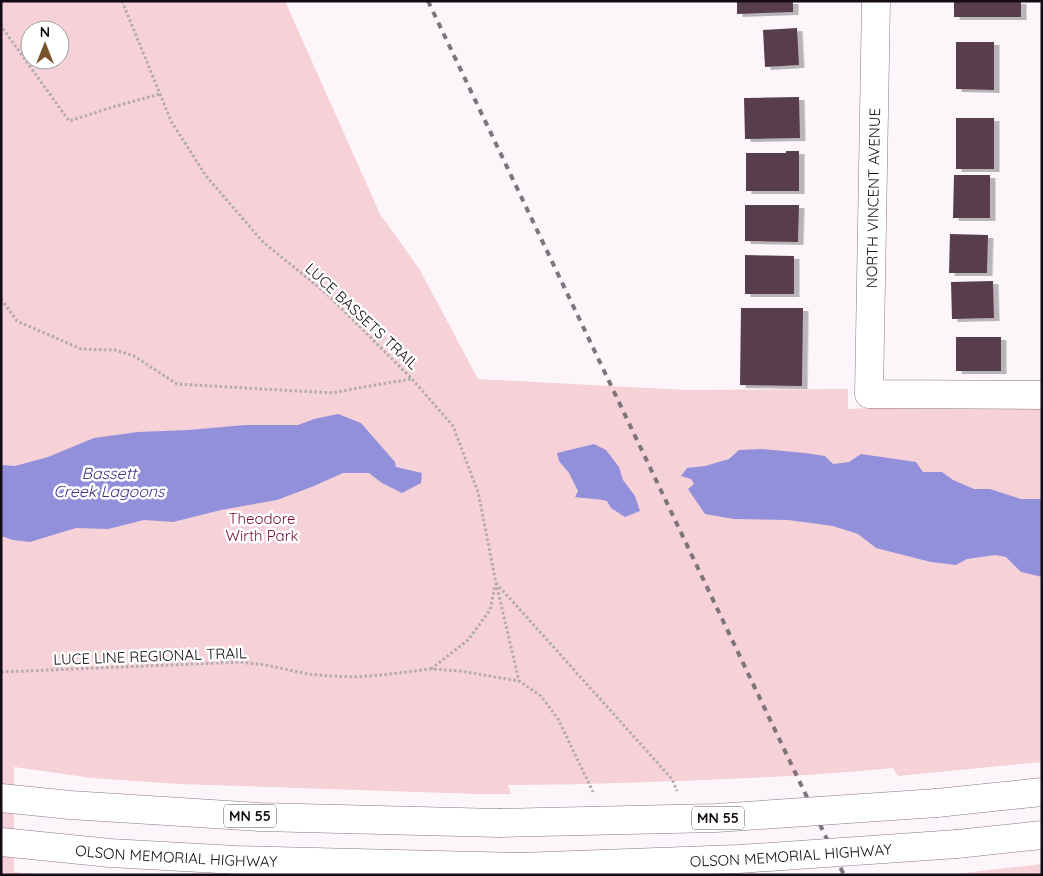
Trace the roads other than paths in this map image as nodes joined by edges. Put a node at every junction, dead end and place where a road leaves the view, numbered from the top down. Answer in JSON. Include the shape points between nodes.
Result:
{"nodes":[{"id":1,"x":876,"y":1,"type":"edge"},
{"id":2,"x":1042,"y":395,"type":"edge"},
{"id":3,"x":1042,"y":792,"type":"edge"},
{"id":4,"x":1,"y":798,"type":"edge"},
{"id":5,"x":1042,"y":835,"type":"edge"},
{"id":6,"x":1,"y":842,"type":"edge"}],
"edges":[{"from":1,"to":2,"type":"main road","name":"NORTH VINCENT AVENUE","via":[[869,394]]},
{"from":3,"to":4,"type":"main road","number":"MN 55","bridge":true,"via":[[716,818],[498,822],[260,817]]},
{"from":5,"to":6,"type":"main road","name":"OLSON MEMORIAL HIGHWAY","bridge":true,"via":[[739,859],[519,867],[237,860],[110,853]]}]}
